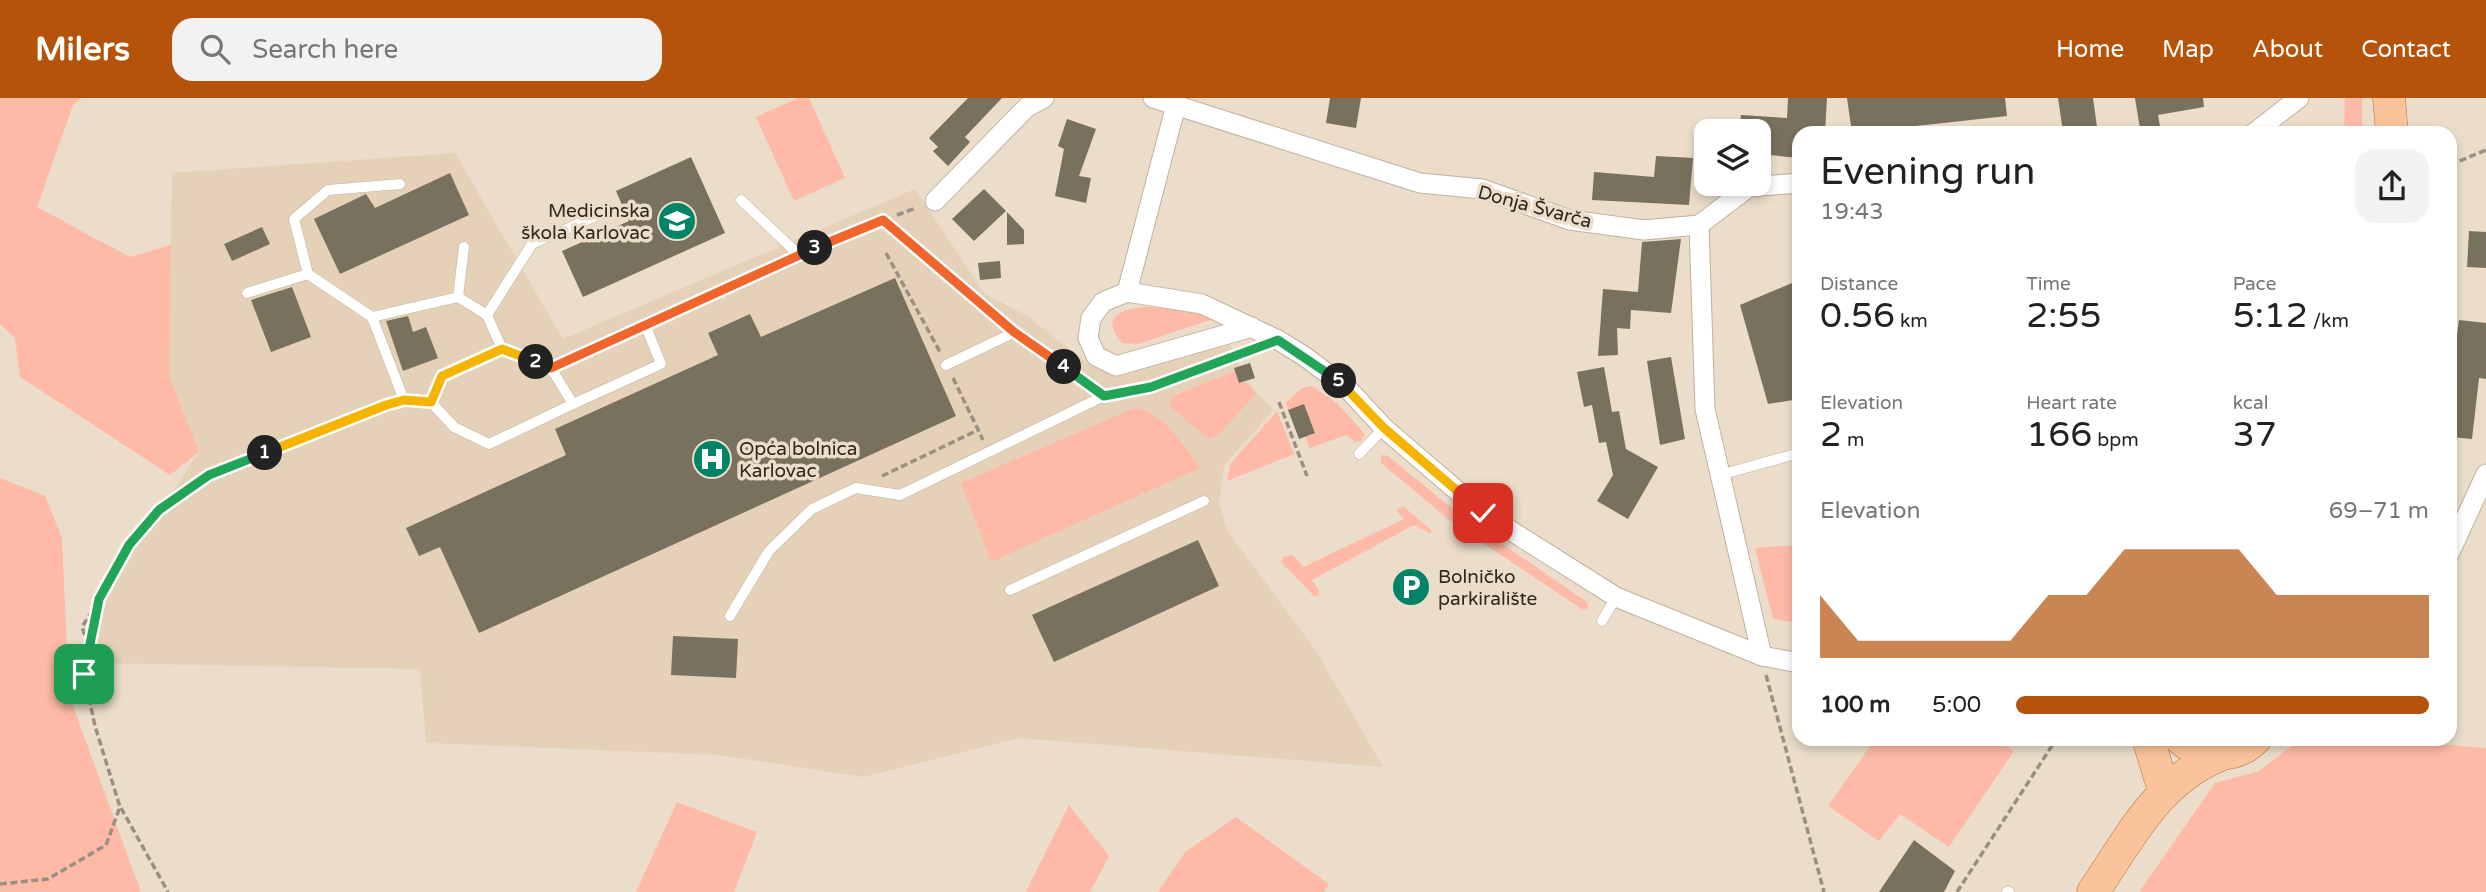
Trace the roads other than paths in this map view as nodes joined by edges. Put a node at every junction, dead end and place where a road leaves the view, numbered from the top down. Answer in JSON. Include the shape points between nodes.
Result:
{"nodes":[{"id":1,"x":1044,"y":98,"type":"edge"},
{"id":2,"x":1153,"y":98,"type":"edge"},
{"id":3,"x":2299,"y":98,"type":"edge"},
{"id":4,"x":2389,"y":98,"type":"edge"},
{"id":5,"x":1176,"y":104,"type":"junction"},
{"id":6,"x":1198,"y":104,"type":"edge"},
{"id":7,"x":2263,"y":126,"type":"edge"},
{"id":8,"x":2391,"y":126,"type":"edge"},
{"id":9,"x":400,"y":184,"type":"dead end"},
{"id":10,"x":1792,"y":184,"type":"edge"},
{"id":11,"x":741,"y":200,"type":"dead end"},
{"id":12,"x":935,"y":201,"type":"road end"},
{"id":13,"x":603,"y":213,"type":"dead end"},
{"id":14,"x":1699,"y":225,"type":"junction"},
{"id":15,"x":464,"y":247,"type":"dead end"},
{"id":16,"x":799,"y":255,"type":"junction"},
{"id":17,"x":308,"y":274,"type":"junction"},
{"id":18,"x":1127,"y":292,"type":"junction"},
{"id":19,"x":247,"y":293,"type":"dead end"},
{"id":20,"x":458,"y":297,"type":"junction"},
{"id":21,"x":487,"y":315,"type":"junction"},
{"id":22,"x":372,"y":317,"type":"junction"},
{"id":23,"x":645,"y":324,"type":"junction"},
{"id":24,"x":1252,"y":327,"type":"junction"},
{"id":25,"x":1014,"y":332,"type":"junction"},
{"id":26,"x":1278,"y":340,"type":"junction"},
{"id":27,"x":502,"y":349,"type":"junction"},
{"id":28,"x":946,"y":365,"type":"road end"},
{"id":29,"x":551,"y":368,"type":"junction"},
{"id":30,"x":1104,"y":396,"type":"junction"},
{"id":31,"x":404,"y":400,"type":"junction"},
{"id":32,"x":431,"y":402,"type":"junction"},
{"id":33,"x":573,"y":404,"type":"junction"},
{"id":34,"x":386,"y":405,"type":"road end"},
{"id":35,"x":1384,"y":428,"type":"junction"},
{"id":36,"x":1359,"y":454,"type":"dead end"},
{"id":37,"x":1792,"y":455,"type":"edge"},
{"id":38,"x":2486,"y":474,"type":"edge"},
{"id":39,"x":1720,"y":475,"type":"junction"},
{"id":40,"x":1204,"y":501,"type":"dead end"},
{"id":41,"x":2457,"y":537,"type":"edge"},
{"id":42,"x":1010,"y":590,"type":"dead end"},
{"id":43,"x":1616,"y":597,"type":"junction"},
{"id":44,"x":730,"y":616,"type":"dead end"},
{"id":45,"x":1602,"y":621,"type":"dead end"},
{"id":46,"x":1762,"y":656,"type":"junction"},
{"id":47,"x":1792,"y":662,"type":"edge"},
{"id":48,"x":2149,"y":746,"type":"edge"},
{"id":49,"x":2168,"y":746,"type":"edge"},
{"id":50,"x":2192,"y":746,"type":"edge"},
{"id":51,"x":2251,"y":746,"type":"edge"},
{"id":52,"x":2220,"y":755,"type":"junction"},
{"id":53,"x":2157,"y":792,"type":"junction"},
{"id":54,"x":2093,"y":892,"type":"edge"}],
"edges":[{"from":1,"to":12,"type":"street","via":[[1027,107]]},
{"from":2,"to":5,"type":"street","name":"Donja Švarča"},
{"from":3,"to":7,"type":"street"},
{"from":4,"to":8,"type":"main road"},
{"from":5,"to":6,"type":"street","name":"Donja Švarča"},
{"from":5,"to":18,"type":"street"},
{"from":6,"to":14,"type":"street","name":"Donja Švarča","via":[[1420,183],[1482,189],[1570,220],[1644,230]]},
{"from":9,"to":17,"type":"lane","via":[[328,190],[295,219]]},
{"from":10,"to":14,"type":"street","via":[[1749,187]]},
{"from":11,"to":16,"type":"lane"},
{"from":13,"to":21,"type":"lane","via":[[532,244]]},
{"from":14,"to":39,"type":"street","via":[[1705,409]]},
{"from":15,"to":20,"type":"lane"},
{"from":16,"to":23,"type":"lane"},
{"from":16,"to":25,"type":"lane","via":[[883,220]]},
{"from":17,"to":19,"type":"lane"},
{"from":17,"to":22,"type":"lane"},
{"from":18,"to":24,"type":"street","via":[[1202,304]]},
{"from":18,"to":24,"type":"street","via":[[1103,302],[1091,317],[1088,338],[1096,356],[1116,366]]},
{"from":20,"to":21,"type":"lane"},
{"from":20,"to":22,"type":"lane"},
{"from":21,"to":27,"type":"lane"},
{"from":22,"to":31,"type":"lane"},
{"from":23,"to":29,"type":"lane"},
{"from":23,"to":33,"type":"lane","via":[[661,363]]},
{"from":24,"to":26,"type":"street"},
{"from":25,"to":28,"type":"lane"},
{"from":25,"to":30,"type":"lane"},
{"from":26,"to":30,"type":"lane","via":[[1151,387]]},
{"from":26,"to":35,"type":"street","via":[[1347,388]]},
{"from":27,"to":29,"type":"lane"},
{"from":27,"to":32,"type":"lane","via":[[442,376]]},
{"from":29,"to":33,"type":"lane"},
{"from":30,"to":44,"type":"lane","via":[[900,495],[856,488],[812,509],[769,551]]},
{"from":31,"to":32,"type":"lane"},
{"from":31,"to":34,"type":"lane"},
{"from":32,"to":33,"type":"lane","via":[[454,427],[489,444]]},
{"from":35,"to":36,"type":"lane"},
{"from":35,"to":43,"type":"street","via":[[1483,513]]},
{"from":37,"to":39,"type":"lane"},
{"from":38,"to":41,"type":"street"},
{"from":39,"to":46,"type":"street"},
{"from":40,"to":42,"type":"lane"},
{"from":43,"to":45,"type":"lane"},
{"from":43,"to":46,"type":"street"},
{"from":46,"to":47,"type":"street"},
{"from":48,"to":53,"type":"main road"},
{"from":49,"to":53,"type":"main road"},
{"from":50,"to":52,"type":"main road"},
{"from":51,"to":52,"type":"main road"},
{"from":52,"to":53,"type":"main road","via":[[2194,765]]},
{"from":53,"to":54,"type":"main road"}]}
